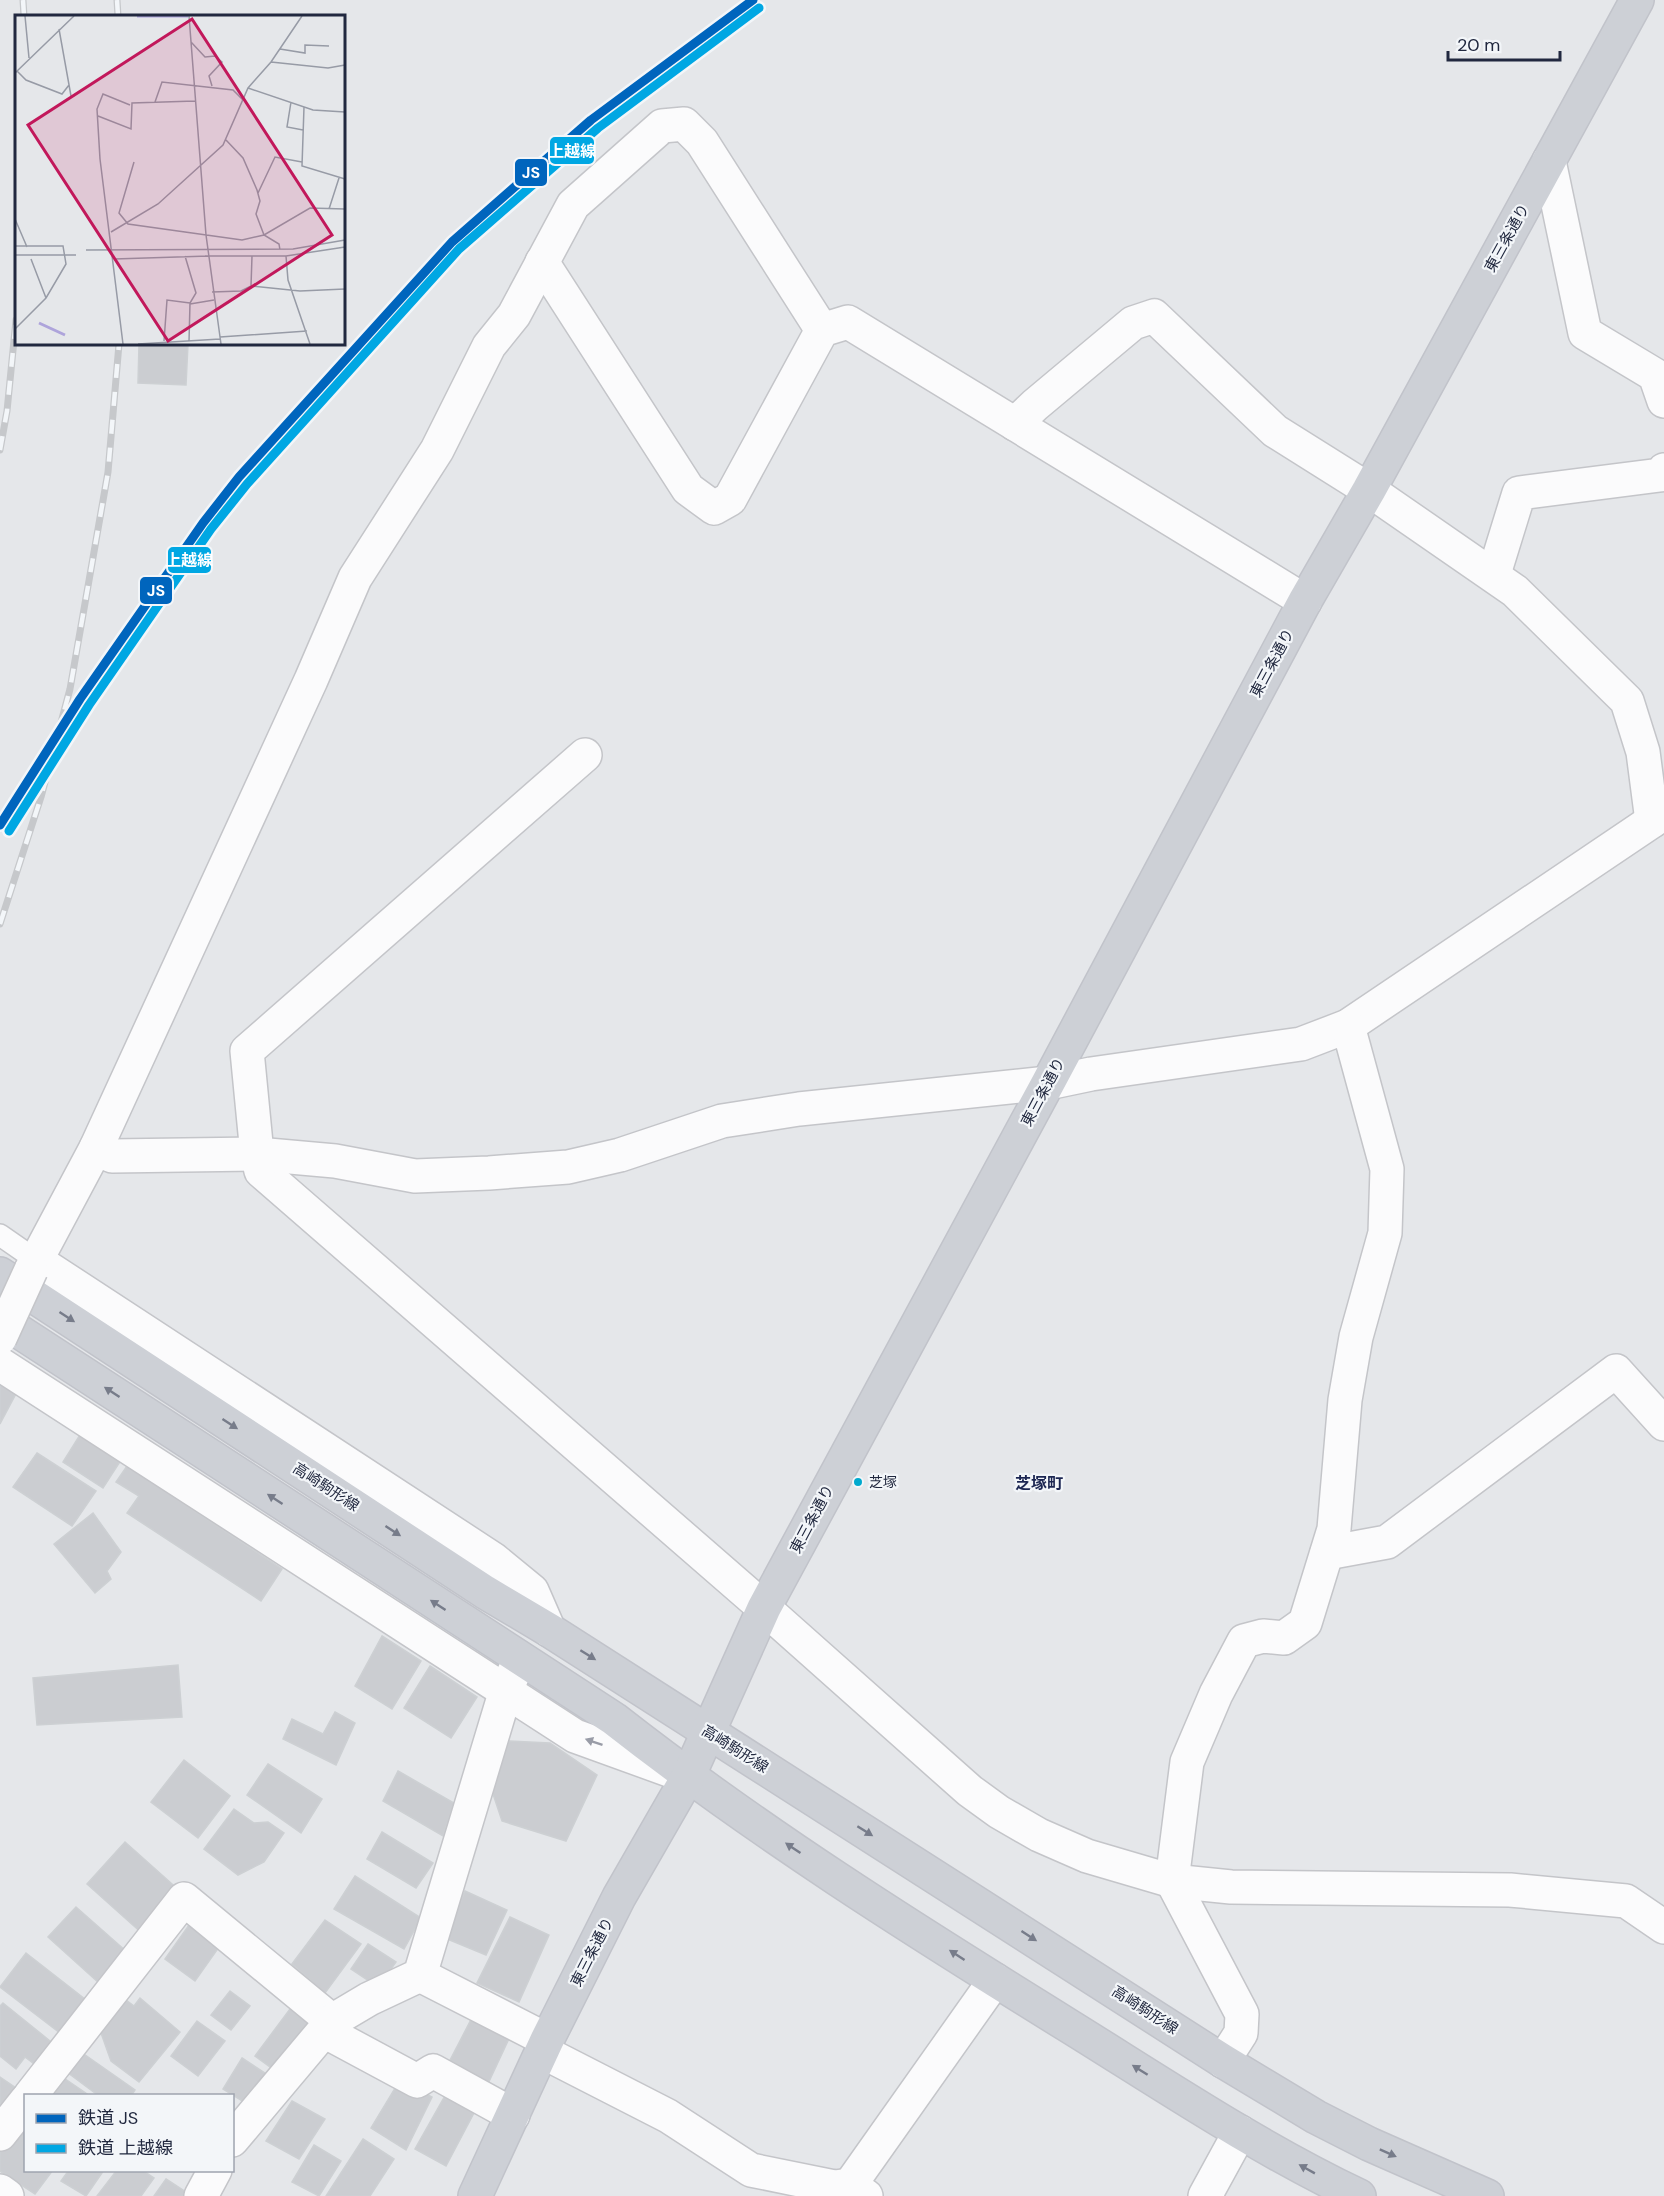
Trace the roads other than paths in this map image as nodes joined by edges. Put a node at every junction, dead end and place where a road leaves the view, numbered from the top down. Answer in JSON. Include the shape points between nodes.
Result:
{"nodes":[{"id":1,"x":1637,"y":0,"type":"edge"},
{"id":2,"x":1549,"y":162,"type":"junction"},
{"id":3,"x":542,"y":262,"type":"junction"},
{"id":4,"x":822,"y":330,"type":"junction"},
{"id":5,"x":1664,"y":401,"type":"edge"},
{"id":6,"x":1015,"y":424,"type":"junction"},
{"id":7,"x":1664,"y":470,"type":"edge"},
{"id":8,"x":1369,"y":490,"type":"junction"},
{"id":9,"x":1494,"y":574,"type":"junction"},
{"id":10,"x":1305,"y":601,"type":"junction"},
{"id":11,"x":585,"y":755,"type":"dead end"},
{"id":12,"x":1658,"y":817,"type":"edge"},
{"id":13,"x":1348,"y":1026,"type":"junction"},
{"id":14,"x":1048,"y":1083,"type":"junction"},
{"id":15,"x":96,"y":1148,"type":"junction"},
{"id":16,"x":257,"y":1154,"type":"junction"},
{"id":17,"x":0,"y":1235,"type":"edge"},
{"id":18,"x":23,"y":1268,"type":"edge"},
{"id":19,"x":0,"y":1319,"type":"edge"},
{"id":20,"x":0,"y":1338,"type":"edge"},
{"id":21,"x":0,"y":1364,"type":"edge"},
{"id":22,"x":1664,"y":1424,"type":"edge"},
{"id":23,"x":1327,"y":1553,"type":"junction"},
{"id":24,"x":764,"y":1608,"type":"junction"},
{"id":25,"x":549,"y":1630,"type":"junction"},
{"id":26,"x":521,"y":1658,"type":"junction"},
{"id":27,"x":506,"y":1690,"type":"junction"},
{"id":28,"x":709,"y":1732,"type":"junction"},
{"id":29,"x":688,"y":1777,"type":"junction"},
{"id":30,"x":1172,"y":1881,"type":"junction"},
{"id":31,"x":1664,"y":1927,"type":"edge"},
{"id":32,"x":420,"y":1976,"type":"junction"},
{"id":33,"x":995,"y":1980,"type":"junction"},
{"id":34,"x":328,"y":2026,"type":"junction"},
{"id":35,"x":545,"y":2046,"type":"junction"},
{"id":36,"x":1224,"y":2061,"type":"junction"},
{"id":37,"x":32,"y":2094,"type":"edge"},
{"id":38,"x":24,"y":2104,"type":"edge"},
{"id":39,"x":513,"y":2115,"type":"junction"},
{"id":40,"x":1240,"y":2132,"type":"junction"},
{"id":41,"x":0,"y":2134,"type":"edge"},
{"id":42,"x":234,"y":2138,"type":"edge"},
{"id":43,"x":214,"y":2172,"type":"edge"},
{"id":44,"x":0,"y":2191,"type":"edge"},
{"id":45,"x":858,"y":2191,"type":"edge"},
{"id":46,"x":7,"y":2196,"type":"edge"},
{"id":47,"x":201,"y":2196,"type":"edge"},
{"id":48,"x":475,"y":2196,"type":"edge"},
{"id":49,"x":1205,"y":2196,"type":"edge"},
{"id":50,"x":1359,"y":2196,"type":"edge"},
{"id":51,"x":1487,"y":2196,"type":"edge"}],
"edges":[{"from":1,"to":2,"type":"main road","name":"東三条通り"},
{"from":2,"to":5,"type":"street","via":[[1585,333],[1655,375]]},
{"from":2,"to":8,"type":"main road","name":"東三条通り"},
{"from":3,"to":4,"type":"street","via":[[573,205],[662,126],[684,124],[702,142]]},
{"from":3,"to":4,"type":"street","via":[[688,489],[714,508],[730,499]]},
{"from":3,"to":15,"type":"street","via":[[514,315],[489,346],[437,450],[355,578]]},
{"from":4,"to":6,"type":"street","via":[[848,322]]},
{"from":6,"to":8,"type":"street","via":[[1133,322],[1154,316],[1275,431]]},
{"from":6,"to":10,"type":"street"},
{"from":7,"to":9,"type":"street","via":[[1660,475],[1520,493]]},
{"from":8,"to":9,"type":"street"},
{"from":8,"to":10,"type":"main road","name":"東三条通り"},
{"from":9,"to":12,"type":"street","via":[[1626,701]]},
{"from":10,"to":14,"type":"main road","name":"東三条通り"},
{"from":11,"to":16,"type":"street","via":[[247,1051]]},
{"from":12,"to":13,"type":"street"},
{"from":13,"to":14,"type":"street","via":[[1301,1044]]},
{"from":13,"to":23,"type":"street","via":[[1387,1169],[1385,1233],[1356,1337],[1345,1400],[1334,1528]]},
{"from":14,"to":16,"type":"street","via":[[799,1108],[722,1121],[620,1155],[568,1167],[415,1176],[335,1161]]},
{"from":14,"to":24,"type":"main road","name":"東三条通り"},
{"from":15,"to":16,"type":"street","via":[[111,1156]]},
{"from":15,"to":18,"type":"street"},
{"from":16,"to":24,"type":"street","via":[[261,1170]]},
{"from":17,"to":18,"type":"lane"},
{"from":18,"to":20,"type":"street","bridge":true},
{"from":18,"to":25,"type":"main road","name":"高崎駒形線","one_way":true,"via":[[485,1592]]},
{"from":18,"to":25,"type":"street","via":[[493,1559],[532,1591]]},
{"from":26,"to":19,"type":"main road","one_way":true},
{"from":21,"to":27,"type":"street"},
{"from":22,"to":23,"type":"street","via":[[1616,1371],[1387,1542]]},
{"from":23,"to":30,"type":"street","via":[[1305,1623],[1284,1638],[1263,1636],[1244,1641],[1216,1694],[1188,1762]]},
{"from":24,"to":28,"type":"main road","name":"東三条通り"},
{"from":24,"to":30,"type":"street","via":[[970,1791],[999,1812],[1087,1856]]},
{"from":25,"to":28,"type":"main road","name":"高崎駒形線","one_way":true},
{"from":26,"to":27,"type":"street"},
{"from":26,"to":29,"type":"main road","via":[[614,1719]]},
{"from":29,"to":27,"type":"street","one_way":true,"via":[[575,1736]]},
{"from":27,"to":32,"type":"street"},
{"from":28,"to":29,"type":"main road","name":"東三条通り"},
{"from":28,"to":36,"type":"main road","name":"高崎駒形線","one_way":true},
{"from":33,"to":29,"type":"main road","one_way":true},
{"from":29,"to":35,"type":"main road","name":"東三条通り","via":[[619,1897]]},
{"from":30,"to":31,"type":"street","via":[[1230,1887],[1522,1891],[1626,1901]]},
{"from":30,"to":36,"type":"street","via":[[1242,2014],[1241,2033]]},
{"from":32,"to":34,"type":"street","via":[[369,1998]]},
{"from":32,"to":35,"type":"street"},
{"from":40,"to":33,"type":"main road","one_way":true},
{"from":33,"to":45,"type":"street"},
{"from":34,"to":37,"type":"street","via":[[184,1899]]},
{"from":34,"to":39,"type":"street","via":[[417,2081],[433,2071]]},
{"from":34,"to":42,"type":"street"},
{"from":35,"to":39,"type":"main road","name":"東三条通り"},
{"from":35,"to":45,"type":"street","via":[[668,2116],[751,2170]]},
{"from":36,"to":51,"type":"main road","name":"高崎駒形線","one_way":true,"via":[[1326,2122]]},
{"from":38,"to":41,"type":"street"},
{"from":39,"to":48,"type":"main road","name":"東三条通り"},
{"from":40,"to":49,"type":"street"},
{"from":50,"to":40,"type":"main road","one_way":true},
{"from":43,"to":47,"type":"street"},
{"from":44,"to":46,"type":"street"}]}
